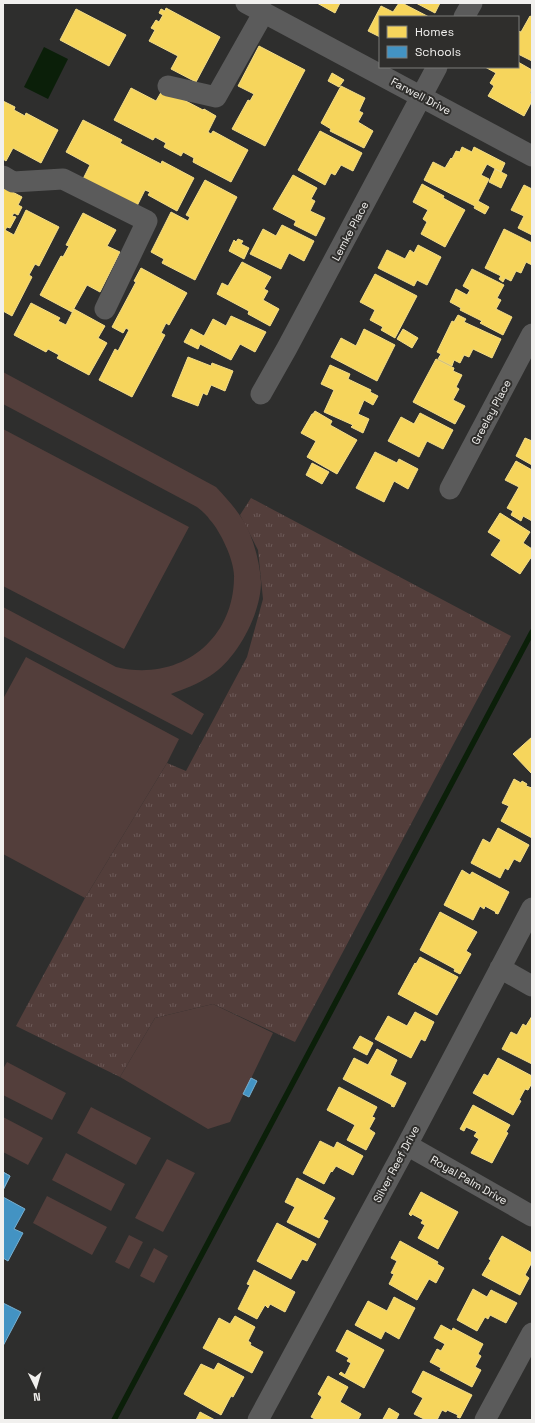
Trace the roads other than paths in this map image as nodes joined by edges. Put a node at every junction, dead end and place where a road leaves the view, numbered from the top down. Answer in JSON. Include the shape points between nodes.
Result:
{"nodes":[{"id":1,"x":246,"y":3,"type":"edge"},
{"id":2,"x":472,"y":3,"type":"edge"},
{"id":3,"x":264,"y":12,"type":"junction"},
{"id":4,"x":465,"y":16,"type":"edge"},
{"id":5,"x":436,"y":68,"type":"edge"},
{"id":6,"x":168,"y":86,"type":"dead end"},
{"id":7,"x":421,"y":97,"type":"junction"},
{"id":8,"x":532,"y":156,"type":"edge"},
{"id":9,"x":3,"y":176,"type":"edge"},
{"id":10,"x":105,"y":309,"type":"dead end"},
{"id":11,"x":532,"y":334,"type":"edge"},
{"id":12,"x":261,"y":394,"type":"dead end"},
{"id":13,"x":450,"y":489,"type":"dead end"},
{"id":14,"x":532,"y":908,"type":"edge"},
{"id":15,"x":500,"y":968,"type":"junction"},
{"id":16,"x":532,"y":986,"type":"edge"},
{"id":17,"x":407,"y":1145,"type":"junction"},
{"id":18,"x":532,"y":1216,"type":"edge"},
{"id":19,"x":532,"y":1333,"type":"edge"},
{"id":20,"x":258,"y":1420,"type":"edge"},
{"id":21,"x":486,"y":1420,"type":"edge"}],
"edges":[{"from":1,"to":3,"type":"street","name":"Farwell Drive"},
{"from":2,"to":4,"type":"street"},
{"from":3,"to":6,"type":"street","via":[[216,98]]},
{"from":3,"to":7,"type":"street","name":"Farwell Drive"},
{"from":5,"to":7,"type":"street","name":"Lemke Place"},
{"from":7,"to":8,"type":"street","name":"Farwell Drive"},
{"from":7,"to":12,"type":"street","name":"Lemke Place"},
{"from":9,"to":10,"type":"street","via":[[13,182],[63,179],[148,221]]},
{"from":11,"to":13,"type":"street","name":"Greeley Place"},
{"from":14,"to":15,"type":"street","name":"Silver Reef Drive"},
{"from":15,"to":16,"type":"street"},
{"from":15,"to":17,"type":"street","name":"Silver Reef Drive"},
{"from":17,"to":18,"type":"street","name":"Royal Palm Drive"},
{"from":17,"to":20,"type":"street","name":"Silver Reef Drive"},
{"from":19,"to":21,"type":"street"}]}
